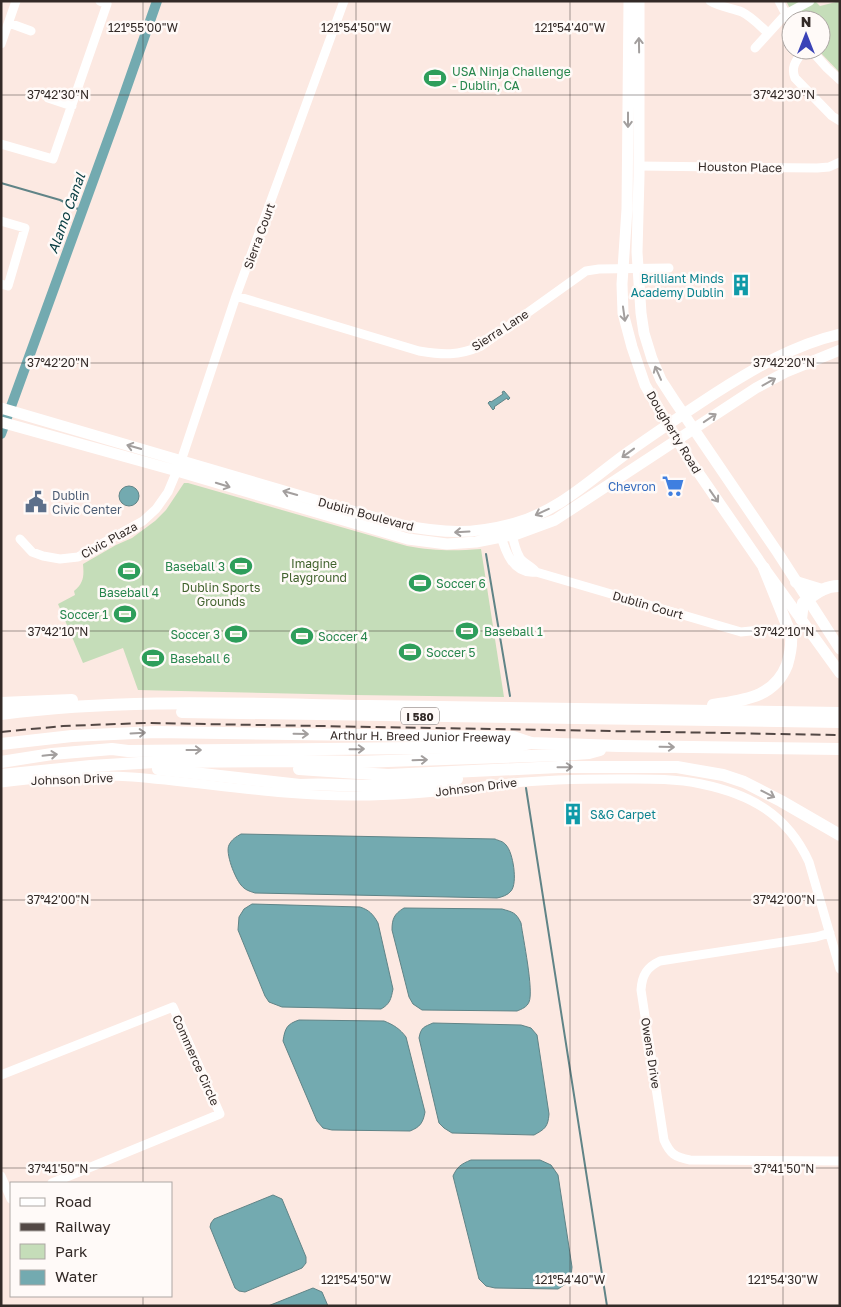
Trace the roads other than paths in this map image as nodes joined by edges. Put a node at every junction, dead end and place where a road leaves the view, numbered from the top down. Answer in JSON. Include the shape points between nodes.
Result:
{"nodes":[{"id":1,"x":16,"y":1,"type":"edge"},
{"id":2,"x":100,"y":1,"type":"edge"},
{"id":3,"x":344,"y":1,"type":"edge"},
{"id":4,"x":629,"y":1,"type":"edge"},
{"id":5,"x":639,"y":1,"type":"edge"},
{"id":6,"x":710,"y":1,"type":"edge"},
{"id":7,"x":810,"y":1,"type":"edge"},
{"id":8,"x":724,"y":4,"type":"edge"},
{"id":9,"x":793,"y":10,"type":"edge"},
{"id":10,"x":781,"y":19,"type":"edge"},
{"id":11,"x":9,"y":24,"type":"junction"},
{"id":12,"x":31,"y":31,"type":"dead end"},
{"id":13,"x":768,"y":33,"type":"junction"},
{"id":14,"x":1,"y":44,"type":"edge"},
{"id":15,"x":755,"y":48,"type":"dead end"},
{"id":16,"x":797,"y":60,"type":"edge"},
{"id":17,"x":819,"y":60,"type":"edge"},
{"id":18,"x":628,"y":65,"type":"junction"},
{"id":19,"x":840,"y":80,"type":"edge"},
{"id":20,"x":48,"y":98,"type":"dead end"},
{"id":21,"x":639,"y":105,"type":"junction"},
{"id":22,"x":72,"y":106,"type":"junction"},
{"id":23,"x":840,"y":121,"type":"edge"},
{"id":24,"x":1,"y":144,"type":"edge"},
{"id":25,"x":840,"y":162,"type":"edge"},
{"id":26,"x":638,"y":166,"type":"junction"},
{"id":27,"x":628,"y":176,"type":"junction"},
{"id":28,"x":638,"y":208,"type":"junction"},
{"id":29,"x":1,"y":221,"type":"edge"},
{"id":30,"x":638,"y":268,"type":"junction"},
{"id":31,"x":669,"y":268,"type":"dead end"},
{"id":32,"x":623,"y":269,"type":"junction"},
{"id":33,"x":1,"y":284,"type":"edge"},
{"id":34,"x":236,"y":296,"type":"junction"},
{"id":35,"x":840,"y":334,"type":"edge"},
{"id":36,"x":840,"y":350,"type":"edge"},
{"id":37,"x":1,"y":408,"type":"edge"},
{"id":38,"x":683,"y":414,"type":"junction"},
{"id":39,"x":1,"y":422,"type":"edge"},
{"id":40,"x":668,"y":425,"type":"junction"},
{"id":41,"x":694,"y":430,"type":"junction"},
{"id":42,"x":678,"y":441,"type":"junction"},
{"id":43,"x":179,"y":466,"type":"junction"},
{"id":44,"x":341,"y":520,"type":"junction"},
{"id":45,"x":386,"y":521,"type":"junction"},
{"id":46,"x":505,"y":531,"type":"junction"},
{"id":47,"x":20,"y":539,"type":"dead end"},
{"id":48,"x":764,"y":568,"type":"junction"},
{"id":49,"x":796,"y":582,"type":"junction"},
{"id":50,"x":840,"y":586,"type":"edge"},
{"id":51,"x":822,"y":590,"type":"junction"},
{"id":52,"x":808,"y":600,"type":"junction"},
{"id":53,"x":801,"y":620,"type":"junction"},
{"id":54,"x":760,"y":630,"type":"dead end"},
{"id":55,"x":840,"y":649,"type":"edge"},
{"id":56,"x":839,"y":672,"type":"edge"},
{"id":57,"x":1,"y":703,"type":"edge"},
{"id":58,"x":119,"y":704,"type":"junction"},
{"id":59,"x":840,"y":706,"type":"edge"},
{"id":60,"x":694,"y":710,"type":"junction"},
{"id":61,"x":734,"y":711,"type":"junction"},
{"id":62,"x":840,"y":713,"type":"edge"},
{"id":63,"x":1,"y":714,"type":"edge"},
{"id":64,"x":1,"y":721,"type":"edge"},
{"id":65,"x":840,"y":722,"type":"edge"},
{"id":66,"x":531,"y":743,"type":"junction"},
{"id":67,"x":1,"y":744,"type":"edge"},
{"id":68,"x":619,"y":746,"type":"junction"},
{"id":69,"x":840,"y":749,"type":"edge"},
{"id":70,"x":126,"y":753,"type":"junction"},
{"id":71,"x":1,"y":762,"type":"edge"},
{"id":72,"x":301,"y":765,"type":"junction"},
{"id":73,"x":516,"y":769,"type":"junction"},
{"id":74,"x":1,"y":771,"type":"edge"},
{"id":75,"x":1,"y":775,"type":"edge"},
{"id":76,"x":1,"y":783,"type":"edge"},
{"id":77,"x":313,"y":784,"type":"junction"},
{"id":78,"x":840,"y":836,"type":"edge"},
{"id":79,"x":830,"y":933,"type":"junction"},
{"id":80,"x":840,"y":968,"type":"edge"},
{"id":81,"x":1,"y":1075,"type":"edge"},
{"id":82,"x":840,"y":1161,"type":"edge"},
{"id":83,"x":1,"y":1176,"type":"edge"},
{"id":84,"x":54,"y":1182,"type":"edge"},
{"id":85,"x":10,"y":1197,"type":"edge"}],
"edges":[{"from":1,"to":11,"type":"street"},
{"from":2,"to":22,"type":"street","via":[[107,4]]},
{"from":3,"to":34,"type":"street","name":"Sierra Court"},
{"from":4,"to":18,"type":"main road","name":"Dougherty Road"},
{"from":21,"to":5,"type":"main road","name":"Dougherty Road","one_way":true},
{"from":6,"to":8,"type":"street","via":[[716,5]]},
{"from":7,"to":9,"type":"street"},
{"from":8,"to":13,"type":"street","via":[[749,16]]},
{"from":10,"to":13,"type":"street"},
{"from":11,"to":12,"type":"street"},
{"from":11,"to":14,"type":"street"},
{"from":13,"to":15,"type":"street"},
{"from":16,"to":23,"type":"street","via":[[793,73],[795,78]]},
{"from":17,"to":19,"type":"street"},
{"from":18,"to":21,"type":"main road","via":[[633,78],[633,99]]},
{"from":18,"to":27,"type":"main road","name":"Dougherty Road","one_way":true},
{"from":20,"to":22,"type":"street"},
{"from":21,"to":26,"type":"main road","name":"Dougherty Road"},
{"from":22,"to":24,"type":"street","via":[[53,159]]},
{"from":25,"to":26,"type":"street","name":"Houston Place","via":[[817,168]]},
{"from":26,"to":28,"type":"main road","name":"Dougherty Road"},
{"from":27,"to":28,"type":"main road","via":[[632,200]]},
{"from":27,"to":32,"type":"main road","name":"Dougherty Road"},
{"from":28,"to":30,"type":"main road","name":"Dougherty Road"},
{"from":29,"to":33,"type":"street","via":[[25,228],[8,286]]},
{"from":30,"to":31,"type":"street","name":"Sierra Lane"},
{"from":30,"to":32,"type":"street","name":"Sierra Lane"},
{"from":38,"to":30,"type":"main road","name":"Dougherty Road","one_way":true,"via":[[661,380],[646,342]]},
{"from":32,"to":34,"type":"street","name":"Sierra Lane","via":[[586,271],[481,346],[448,354],[419,351]]},
{"from":32,"to":40,"type":"main road","name":"Dougherty Road","one_way":true,"via":[[623,313],[632,347],[646,385]]},
{"from":34,"to":43,"type":"street","name":"Sierra Court"},
{"from":35,"to":38,"type":"main road","name":"Dublin Boulevard","via":[[799,346],[765,362]]},
{"from":41,"to":36,"type":"main road","name":"Dublin Boulevard","one_way":true,"via":[[756,388]]},
{"from":43,"to":37,"type":"main road","name":"Dublin Boulevard","one_way":true},
{"from":38,"to":40,"type":"main road","name":"Dublin Boulevard"},
{"from":38,"to":41,"type":"main road","name":"Dougherty Road"},
{"from":39,"to":43,"type":"main road","name":"Dublin Boulevard"},
{"from":40,"to":42,"type":"main road","name":"Dougherty Road"},
{"from":40,"to":46,"type":"main road","name":"Dublin Boulevard","one_way":true,"via":[[573,495]]},
{"from":41,"to":42,"type":"main road","name":"Dublin Boulevard"},
{"from":41,"to":49,"type":"main road","name":"Dougherty Road"},
{"from":42,"to":46,"type":"main road","name":"Dublin Boulevard","via":[[555,520],[532,530]]},
{"from":42,"to":48,"type":"main road","name":"Dougherty Road","one_way":true},
{"from":43,"to":44,"type":"main road","name":"Dublin Boulevard","one_way":true},
{"from":45,"to":43,"type":"main road","name":"Dublin Boulevard","one_way":true},
{"from":43,"to":47,"type":"street","name":"Civic Plaza","via":[[168,492],[143,521],[78,558],[43,556],[32,552]]},
{"from":44,"to":45,"type":"main road","via":[[346,516],[380,526]]},
{"from":44,"to":46,"type":"main road","name":"Dublin Boulevard","via":[[434,543],[464,543]]},
{"from":46,"to":45,"type":"main road","name":"Dublin Boulevard","one_way":true,"via":[[425,530]]},
{"from":46,"to":54,"type":"street","name":"Dublin Court","via":[[521,560],[536,572],[741,632]]},
{"from":48,"to":53,"type":"main road","name":"Dougherty Road"},
{"from":48,"to":60,"type":"highway","via":[[791,635],[790,655],[782,675],[768,691]]},
{"from":49,"to":51,"type":"highway"},
{"from":49,"to":52,"type":"main road","name":"Dougherty Road"},
{"from":50,"to":51,"type":"highway"},
{"from":51,"to":52,"type":"highway"},
{"from":52,"to":53,"type":"highway","via":[[803,603]]},
{"from":52,"to":55,"type":"main road","name":"Dougherty Road"},
{"from":53,"to":56,"type":"main road","name":"Dougherty Road"},
{"from":57,"to":58,"type":"highway","via":[[78,700]]},
{"from":58,"to":60,"type":"highway","number":"I 580"},
{"from":58,"to":63,"type":"highway","number":"I 580"},
{"from":59,"to":61,"type":"highway","via":[[757,707]]},
{"from":60,"to":61,"type":"highway","number":"I 580"},
{"from":61,"to":62,"type":"highway","number":"I 580"},
{"from":64,"to":65,"type":"highway","number":"I 580","via":[[92,712],[162,712]]},
{"from":67,"to":66,"type":"highway","name":"Arthur H. Breed Junior Freeway","number":"I 580","one_way":true,"via":[[155,732],[513,737]]},
{"from":66,"to":68,"type":"highway","name":"Arthur H. Breed Junior Freeway","number":"I 580"},
{"from":70,"to":66,"type":"highway","one_way":true,"via":[[513,747]]},
{"from":68,"to":69,"type":"highway","name":"Arthur H. Breed Junior Freeway","number":"I 580","one_way":true},
{"from":72,"to":68,"type":"highway","one_way":true,"via":[[560,755]]},
{"from":71,"to":70,"type":"highway","one_way":true,"via":[[112,749]]},
{"from":70,"to":77,"type":"highway"},
{"from":72,"to":73,"type":"highway","via":[[388,775]]},
{"from":72,"to":75,"type":"highway","via":[[155,762]]},
{"from":73,"to":77,"type":"highway","via":[[404,785]]},
{"from":73,"to":78,"type":"highway","one_way":true,"via":[[655,766],[699,770],[723,775],[764,791]]},
{"from":74,"to":77,"type":"highway","via":[[104,764],[283,784]]},
{"from":76,"to":79,"type":"street","name":"Johnson Drive","via":[[63,777],[131,777],[287,794],[360,796],[564,780],[662,779],[700,784],[732,792],[761,806],[785,824],[809,862]]},
{"from":79,"to":80,"type":"street","name":"Johnson Drive"},
{"from":79,"to":82,"type":"street","name":"Owens Drive","via":[[660,961],[645,972],[641,990],[664,1140],[673,1155],[690,1160]]},
{"from":81,"to":84,"type":"street","name":"Commerce Circle","via":[[172,1008],[220,1114]]},
{"from":83,"to":85,"type":"street"}]}
